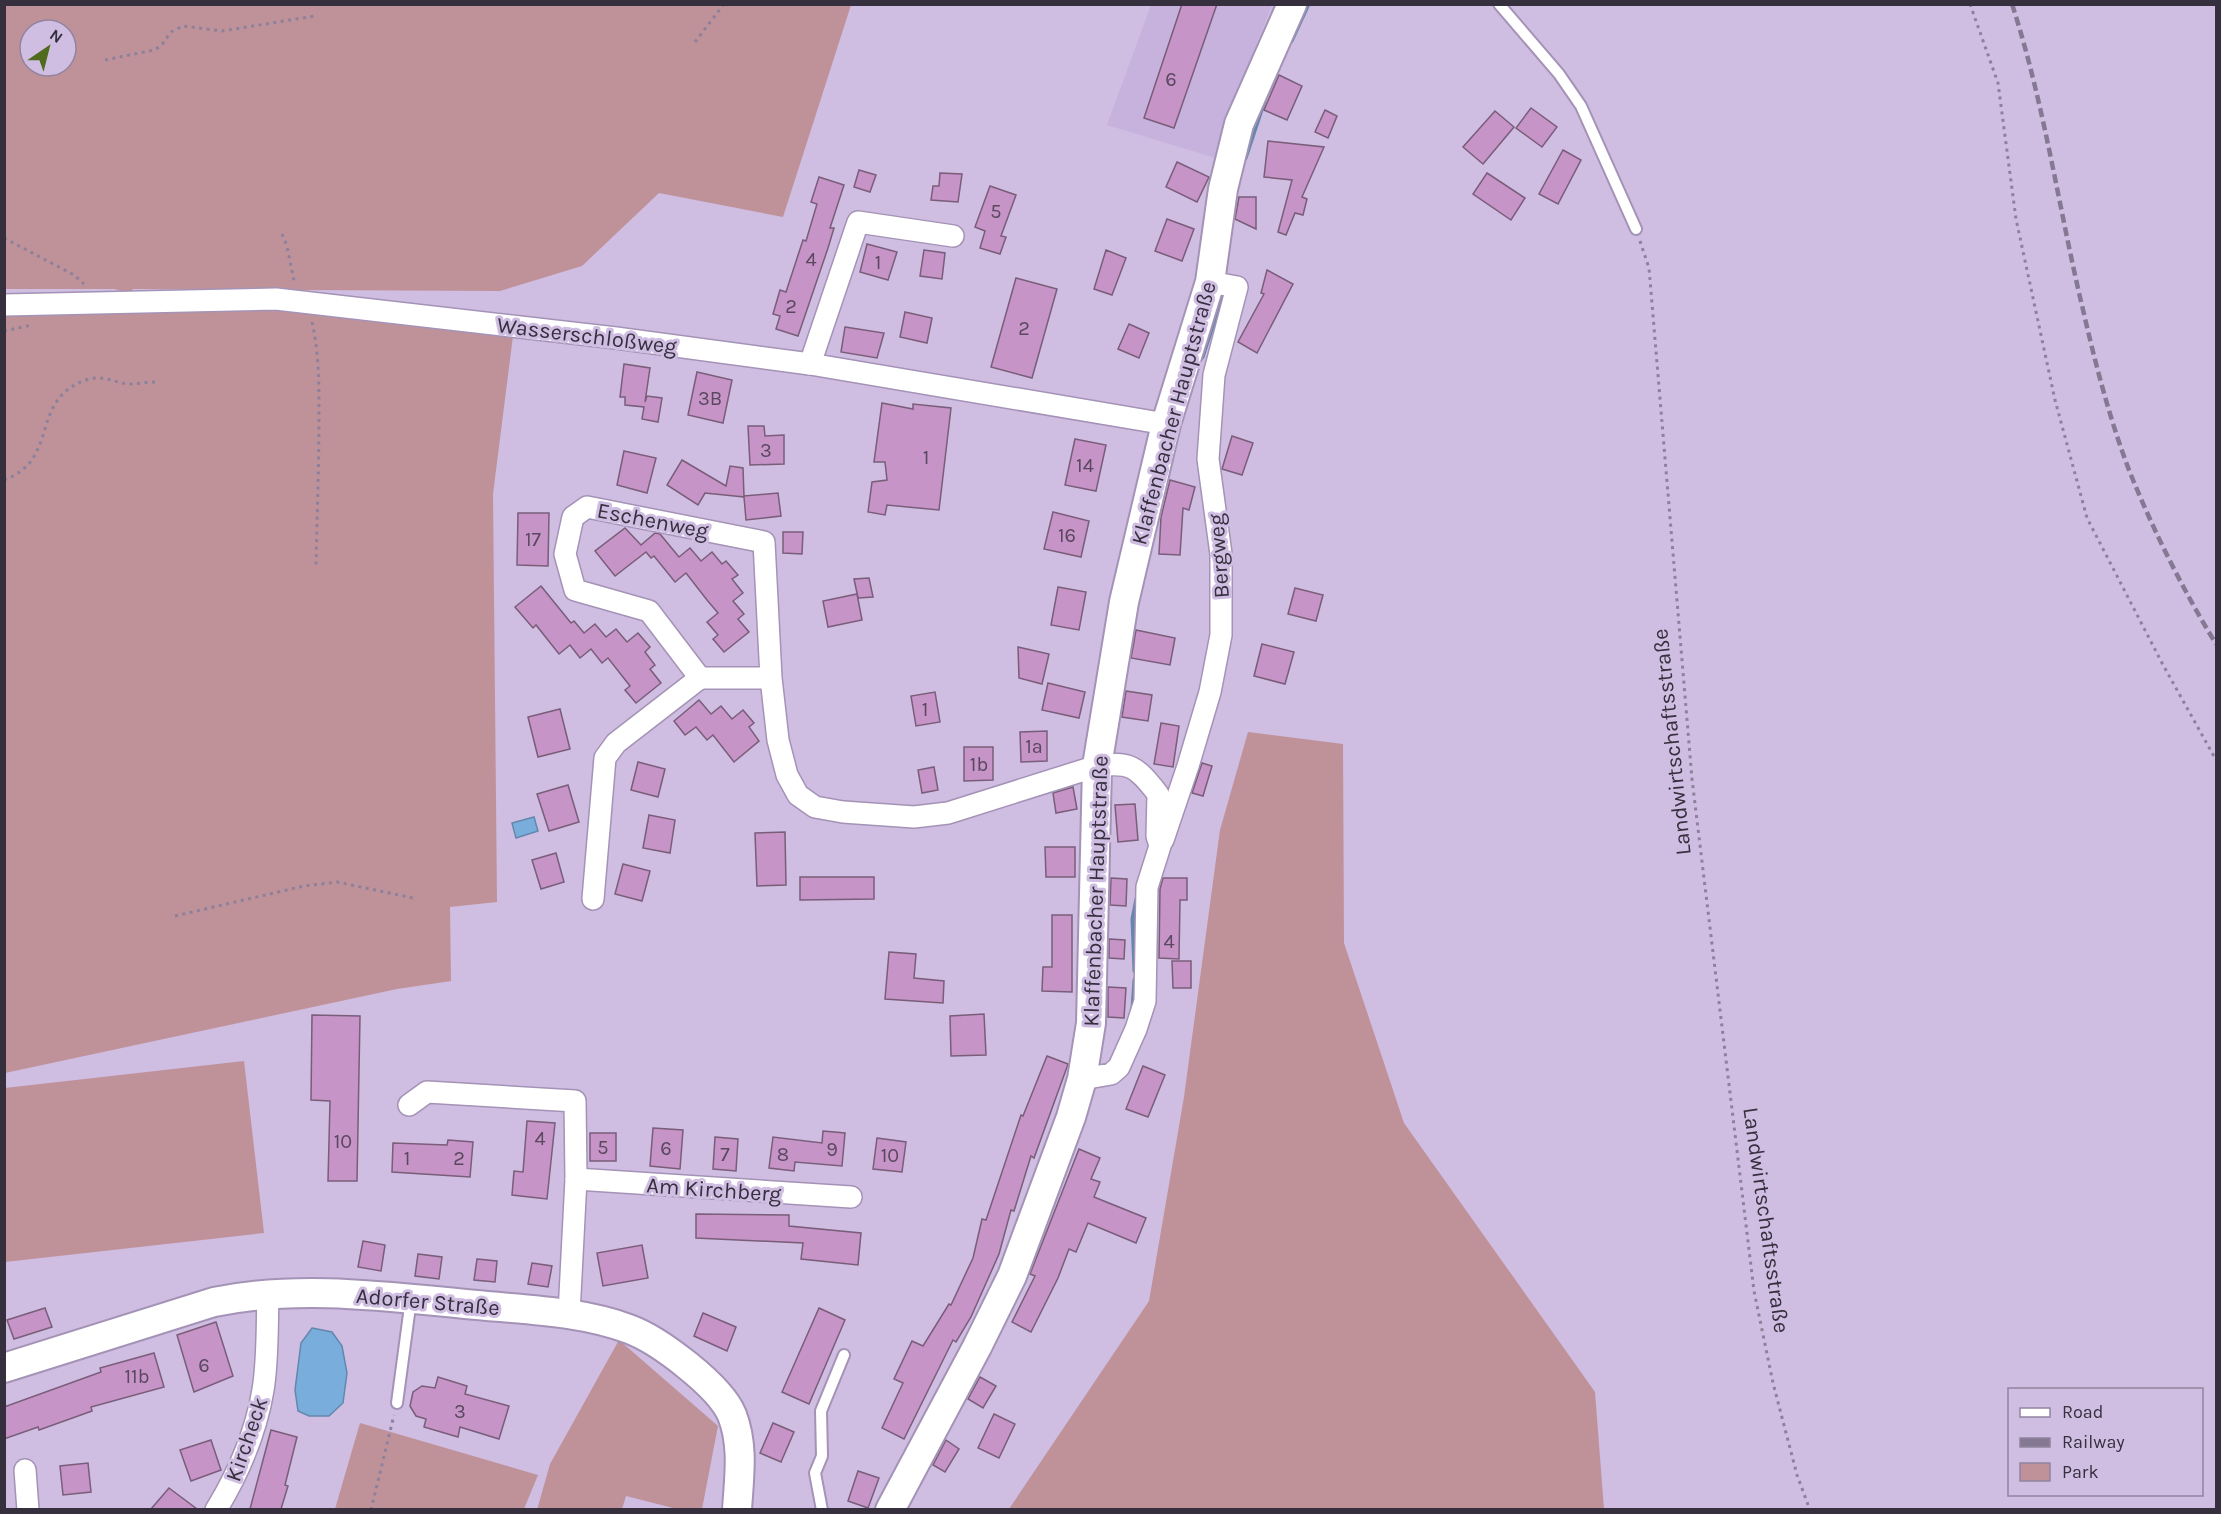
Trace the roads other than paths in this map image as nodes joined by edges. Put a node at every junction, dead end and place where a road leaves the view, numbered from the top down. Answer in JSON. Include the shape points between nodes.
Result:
{"nodes":[{"id":1,"x":1292,"y":4,"type":"edge"},
{"id":2,"x":1499,"y":4,"type":"edge"},
{"id":3,"x":1636,"y":229,"type":"road end"},
{"id":4,"x":953,"y":236,"type":"dead end"},
{"id":5,"x":1210,"y":282,"type":"junction"},
{"id":6,"x":4,"y":305,"type":"edge"},
{"id":7,"x":810,"y":364,"type":"junction"},
{"id":8,"x":1166,"y":424,"type":"junction"},
{"id":9,"x":700,"y":678,"type":"junction"},
{"id":10,"x":771,"y":678,"type":"junction"},
{"id":11,"x":1107,"y":765,"type":"junction"},
{"id":12,"x":1160,"y":846,"type":"junction"},
{"id":13,"x":593,"y":899,"type":"dead end"},
{"id":14,"x":1082,"y":1079,"type":"junction"},
{"id":15,"x":409,"y":1106,"type":"dead end"},
{"id":16,"x":576,"y":1179,"type":"junction"},
{"id":17,"x":851,"y":1197,"type":"dead end"},
{"id":18,"x":268,"y":1294,"type":"junction"},
{"id":19,"x":411,"y":1299,"type":"junction"},
{"id":20,"x":569,"y":1314,"type":"junction"},
{"id":21,"x":844,"y":1355,"type":"dead end"},
{"id":22,"x":4,"y":1368,"type":"edge"},
{"id":23,"x":397,"y":1403,"type":"road end"},
{"id":24,"x":25,"y":1470,"type":"dead end"},
{"id":25,"x":28,"y":1509,"type":"edge"},
{"id":26,"x":216,"y":1509,"type":"edge"},
{"id":27,"x":737,"y":1509,"type":"edge"},
{"id":28,"x":822,"y":1509,"type":"edge"},
{"id":29,"x":890,"y":1509,"type":"edge"}],
"edges":[{"from":1,"to":5,"type":"street","name":"Klaffenbacher Hauptstraße","via":[[1239,124],[1223,189]]},
{"from":2,"to":3,"type":"lane","via":[[1581,106]]},
{"from":4,"to":7,"type":"street","via":[[858,222]]},
{"from":5,"to":8,"type":"street","name":"Klaffenbacher Hauptstraße"},
{"from":5,"to":12,"type":"street","name":"Bergweg","via":[[1237,287],[1214,375],[1208,459],[1221,554],[1221,635],[1210,692]]},
{"from":6,"to":7,"type":"street","name":"Wasserschloßweg","via":[[276,299]]},
{"from":7,"to":8,"type":"street","name":"Wasserschloßweg"},
{"from":8,"to":11,"type":"street","name":"Klaffenbacher Hauptstraße","via":[[1124,602]]},
{"from":9,"to":10,"type":"street"},
{"from":9,"to":10,"type":"street","name":"Eschenweg","via":[[649,611],[575,590],[565,554],[573,517],[587,507],[764,542]]},
{"from":9,"to":13,"type":"street","via":[[616,743],[605,758]]},
{"from":10,"to":11,"type":"street","name":"Eschenweg","via":[[786,775],[798,795],[815,807],[914,816],[948,813]]},
{"from":11,"to":12,"type":"street","name":"Bergweg","via":[[1140,771],[1158,794],[1156,836]]},
{"from":11,"to":14,"type":"street","name":"Klaffenbacher Hauptstraße","via":[[1091,1023]]},
{"from":12,"to":14,"type":"street","name":"Bergweg","via":[[1147,887],[1145,1001],[1136,1029],[1119,1067],[1111,1074]]},
{"from":14,"to":29,"type":"street","name":"Klaffenbacher Hauptstraße","via":[[1012,1276]]},
{"from":15,"to":16,"type":"street","via":[[427,1092],[575,1101]]},
{"from":16,"to":17,"type":"street","name":"Am Kirchberg"},
{"from":16,"to":20,"type":"street"},
{"from":18,"to":19,"type":"street","name":"Adorfer Straße"},
{"from":18,"to":22,"type":"street","name":"Adorfer Straße","via":[[214,1302]]},
{"from":18,"to":26,"type":"street","name":"Kircheck","via":[[264,1390],[249,1442]]},
{"from":19,"to":20,"type":"street","name":"Adorfer Straße"},
{"from":19,"to":23,"type":"lane"},
{"from":20,"to":27,"type":"street","name":"Adorfer Straße","via":[[630,1329],[683,1362],[711,1387],[731,1414],[741,1448]]},
{"from":21,"to":28,"type":"lane","via":[[821,1411],[822,1456],[815,1473]]},
{"from":24,"to":25,"type":"street"}]}
